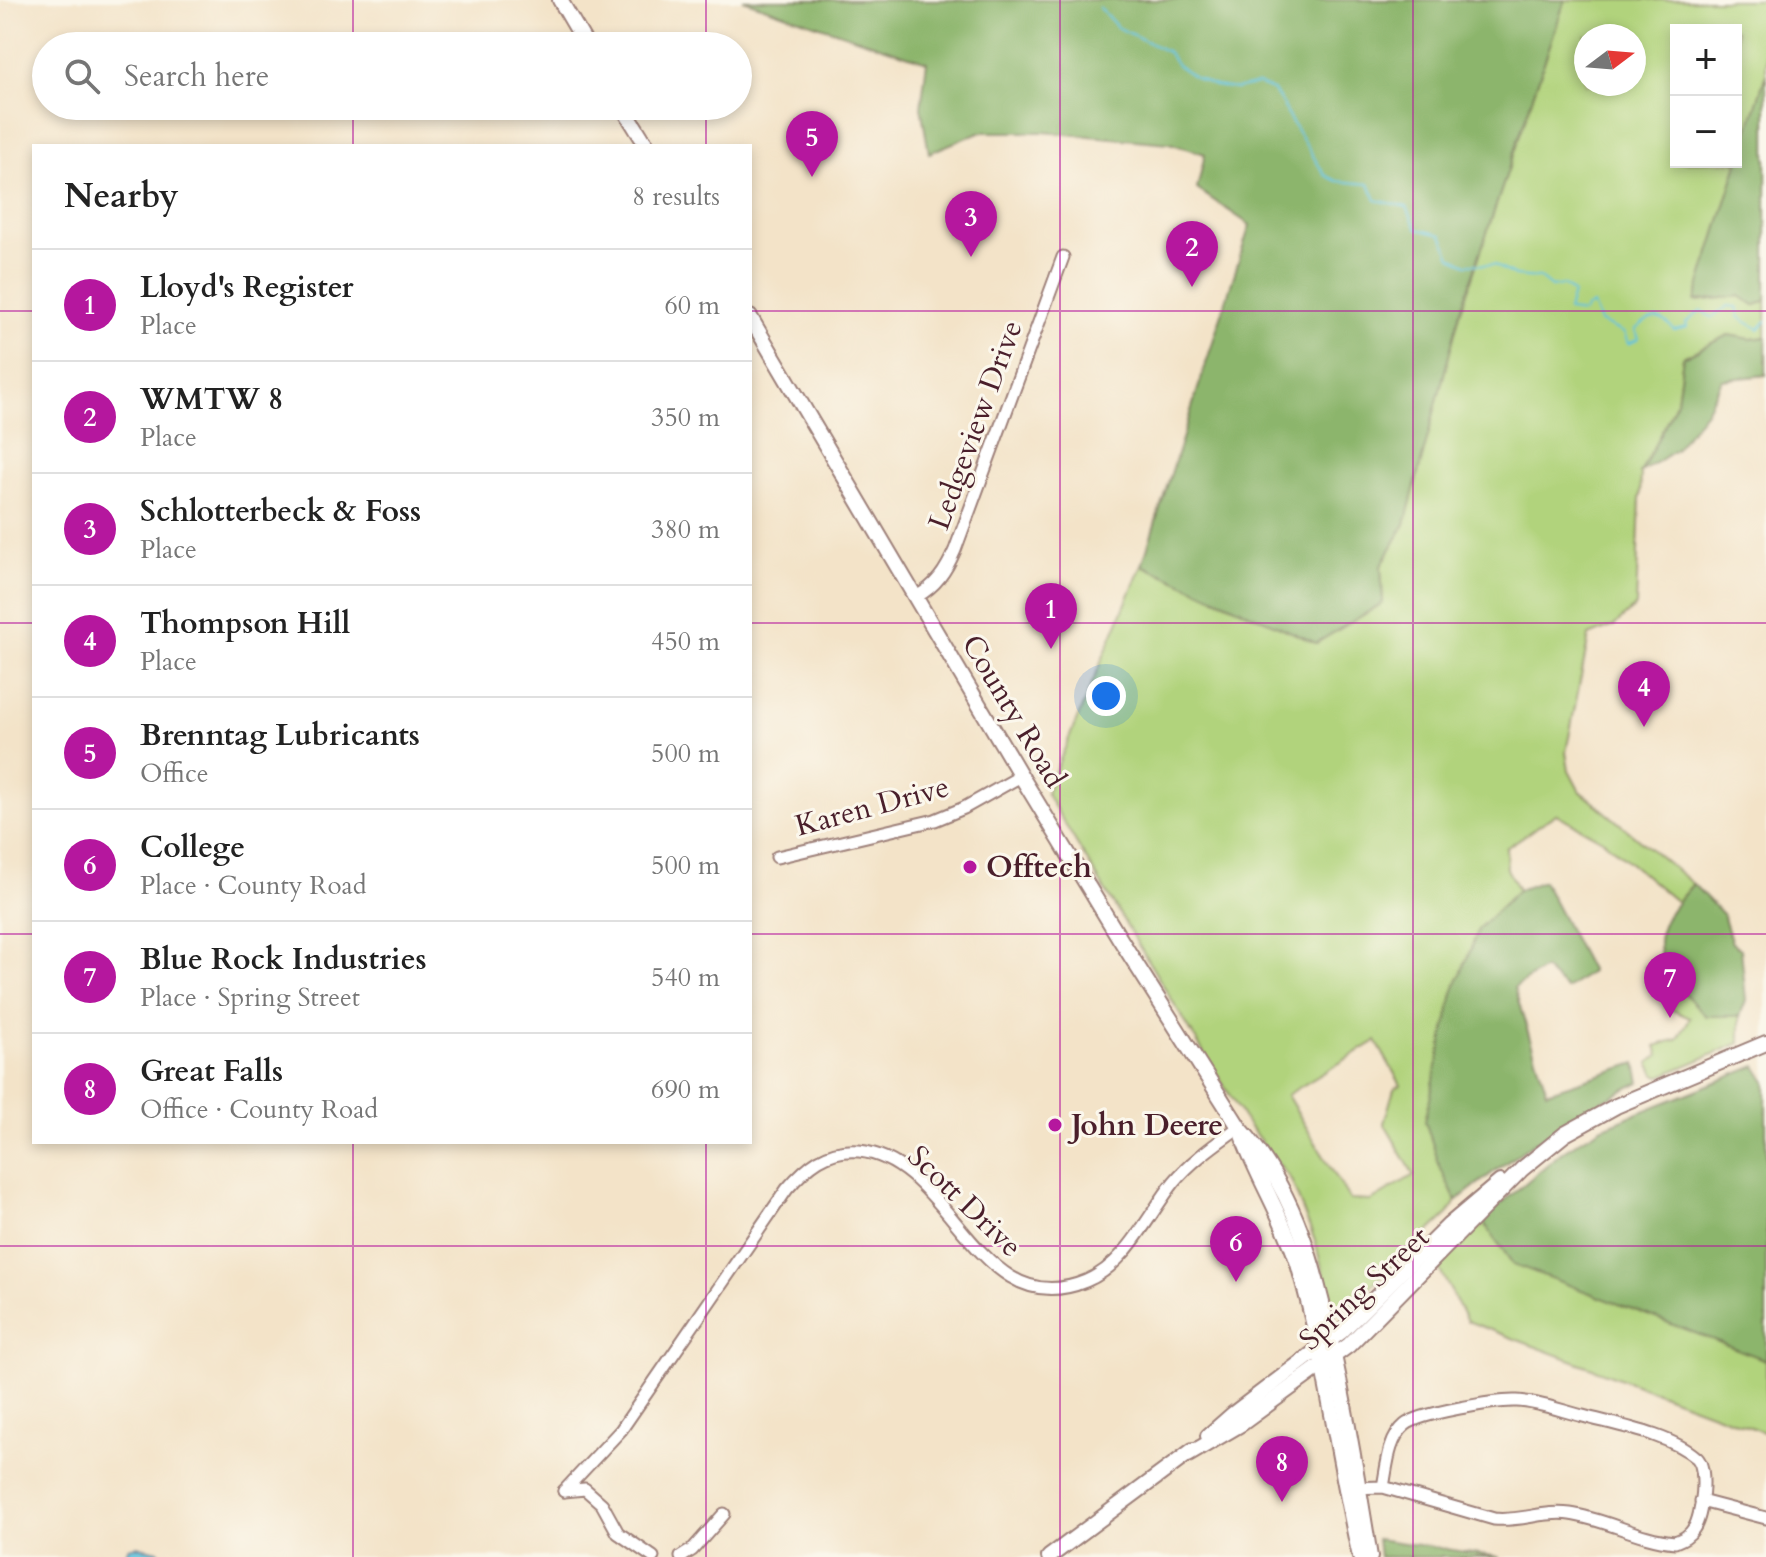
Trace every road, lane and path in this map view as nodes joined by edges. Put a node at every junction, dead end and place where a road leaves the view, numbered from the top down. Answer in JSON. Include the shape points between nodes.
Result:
{"nodes":[{"id":1,"x":560,"y":0,"type":"edge"},
{"id":2,"x":579,"y":32,"type":"edge"},
{"id":3,"x":631,"y":120,"type":"edge"},
{"id":4,"x":646,"y":144,"type":"edge"},
{"id":5,"x":1063,"y":257,"type":"dead end"},
{"id":6,"x":752,"y":320,"type":"edge"},
{"id":7,"x":916,"y":597,"type":"junction"},
{"id":8,"x":1021,"y":776,"type":"junction"},
{"id":9,"x":777,"y":857,"type":"dead end"},
{"id":10,"x":1766,"y":1043,"type":"edge"},
{"id":11,"x":1239,"y":1127,"type":"junction"},
{"id":12,"x":1522,"y":1169,"type":"junction"},
{"id":13,"x":1331,"y":1339,"type":"junction"},
{"id":14,"x":1318,"y":1349,"type":"junction"},
{"id":15,"x":1335,"y":1356,"type":"junction"},
{"id":16,"x":1321,"y":1365,"type":"junction"},
{"id":17,"x":1188,"y":1455,"type":"junction"},
{"id":18,"x":1383,"y":1487,"type":"junction"},
{"id":19,"x":1352,"y":1488,"type":"junction"},
{"id":20,"x":1701,"y":1501,"type":"junction"},
{"id":21,"x":724,"y":1514,"type":"dead end"},
{"id":22,"x":1766,"y":1518,"type":"edge"},
{"id":23,"x":653,"y":1557,"type":"edge"},
{"id":24,"x":681,"y":1557,"type":"edge"},
{"id":25,"x":1049,"y":1557,"type":"edge"},
{"id":26,"x":1360,"y":1557,"type":"edge"},
{"id":27,"x":1370,"y":1557,"type":"edge"}],
"edges":[{"from":1,"to":2,"type":"main road"},
{"from":3,"to":4,"type":"main road"},
{"from":5,"to":7,"type":"street","name":"Ledgeview Drive","via":[[955,550],[940,578]]},
{"from":6,"to":7,"type":"main road","name":"County Road"},
{"from":7,"to":8,"type":"main road","name":"County Road"},
{"from":8,"to":9,"type":"street","name":"Karen Drive","via":[[935,820]]},
{"from":8,"to":11,"type":"main road","name":"County Road"},
{"from":10,"to":12,"type":"main road","name":"Spring Street","via":[[1590,1119]]},
{"from":11,"to":13,"type":"main road","name":"County Road","via":[[1259,1149],[1289,1201],[1308,1249]]},
{"from":11,"to":14,"type":"main road","name":"County Road","via":[[1297,1262]]},
{"from":11,"to":23,"type":"street","name":"Scott Drive","via":[[1176,1180],[1109,1268],[1085,1282],[1057,1288],[1031,1286],[995,1267],[899,1164],[874,1153],[847,1150],[804,1169],[621,1430],[564,1491],[585,1489],[602,1504],[618,1533]]},
{"from":12,"to":13,"type":"main road","name":"Spring Street","via":[[1449,1225]]},
{"from":12,"to":15,"type":"main road","name":"Spring Street"},
{"from":13,"to":14,"type":"main road","name":"Spring Street"},
{"from":13,"to":15,"type":"main road","name":"County Road"},
{"from":14,"to":16,"type":"main road","name":"County Road"},
{"from":14,"to":17,"type":"main road","name":"Spring Street"},
{"from":15,"to":16,"type":"main road","name":"Spring Street"},
{"from":15,"to":19,"type":"main road","name":"County Road"},
{"from":16,"to":17,"type":"main road","name":"Spring Street","via":[[1241,1424]]},
{"from":16,"to":19,"type":"main road","name":"County Road"},
{"from":17,"to":25,"type":"main road","name":"Spring Street"},
{"from":18,"to":19,"type":"street"},
{"from":18,"to":20,"type":"street","via":[[1494,1519],[1568,1513],[1675,1542],[1695,1526]]},
{"from":18,"to":20,"type":"street","via":[[1393,1441],[1405,1425],[1423,1416],[1520,1401],[1639,1430],[1684,1450],[1701,1464]]},
{"from":19,"to":26,"type":"main road","name":"County Road"},
{"from":19,"to":27,"type":"main road","name":"County Road"},
{"from":20,"to":22,"type":"street"},
{"from":21,"to":24,"type":"street"}]}
